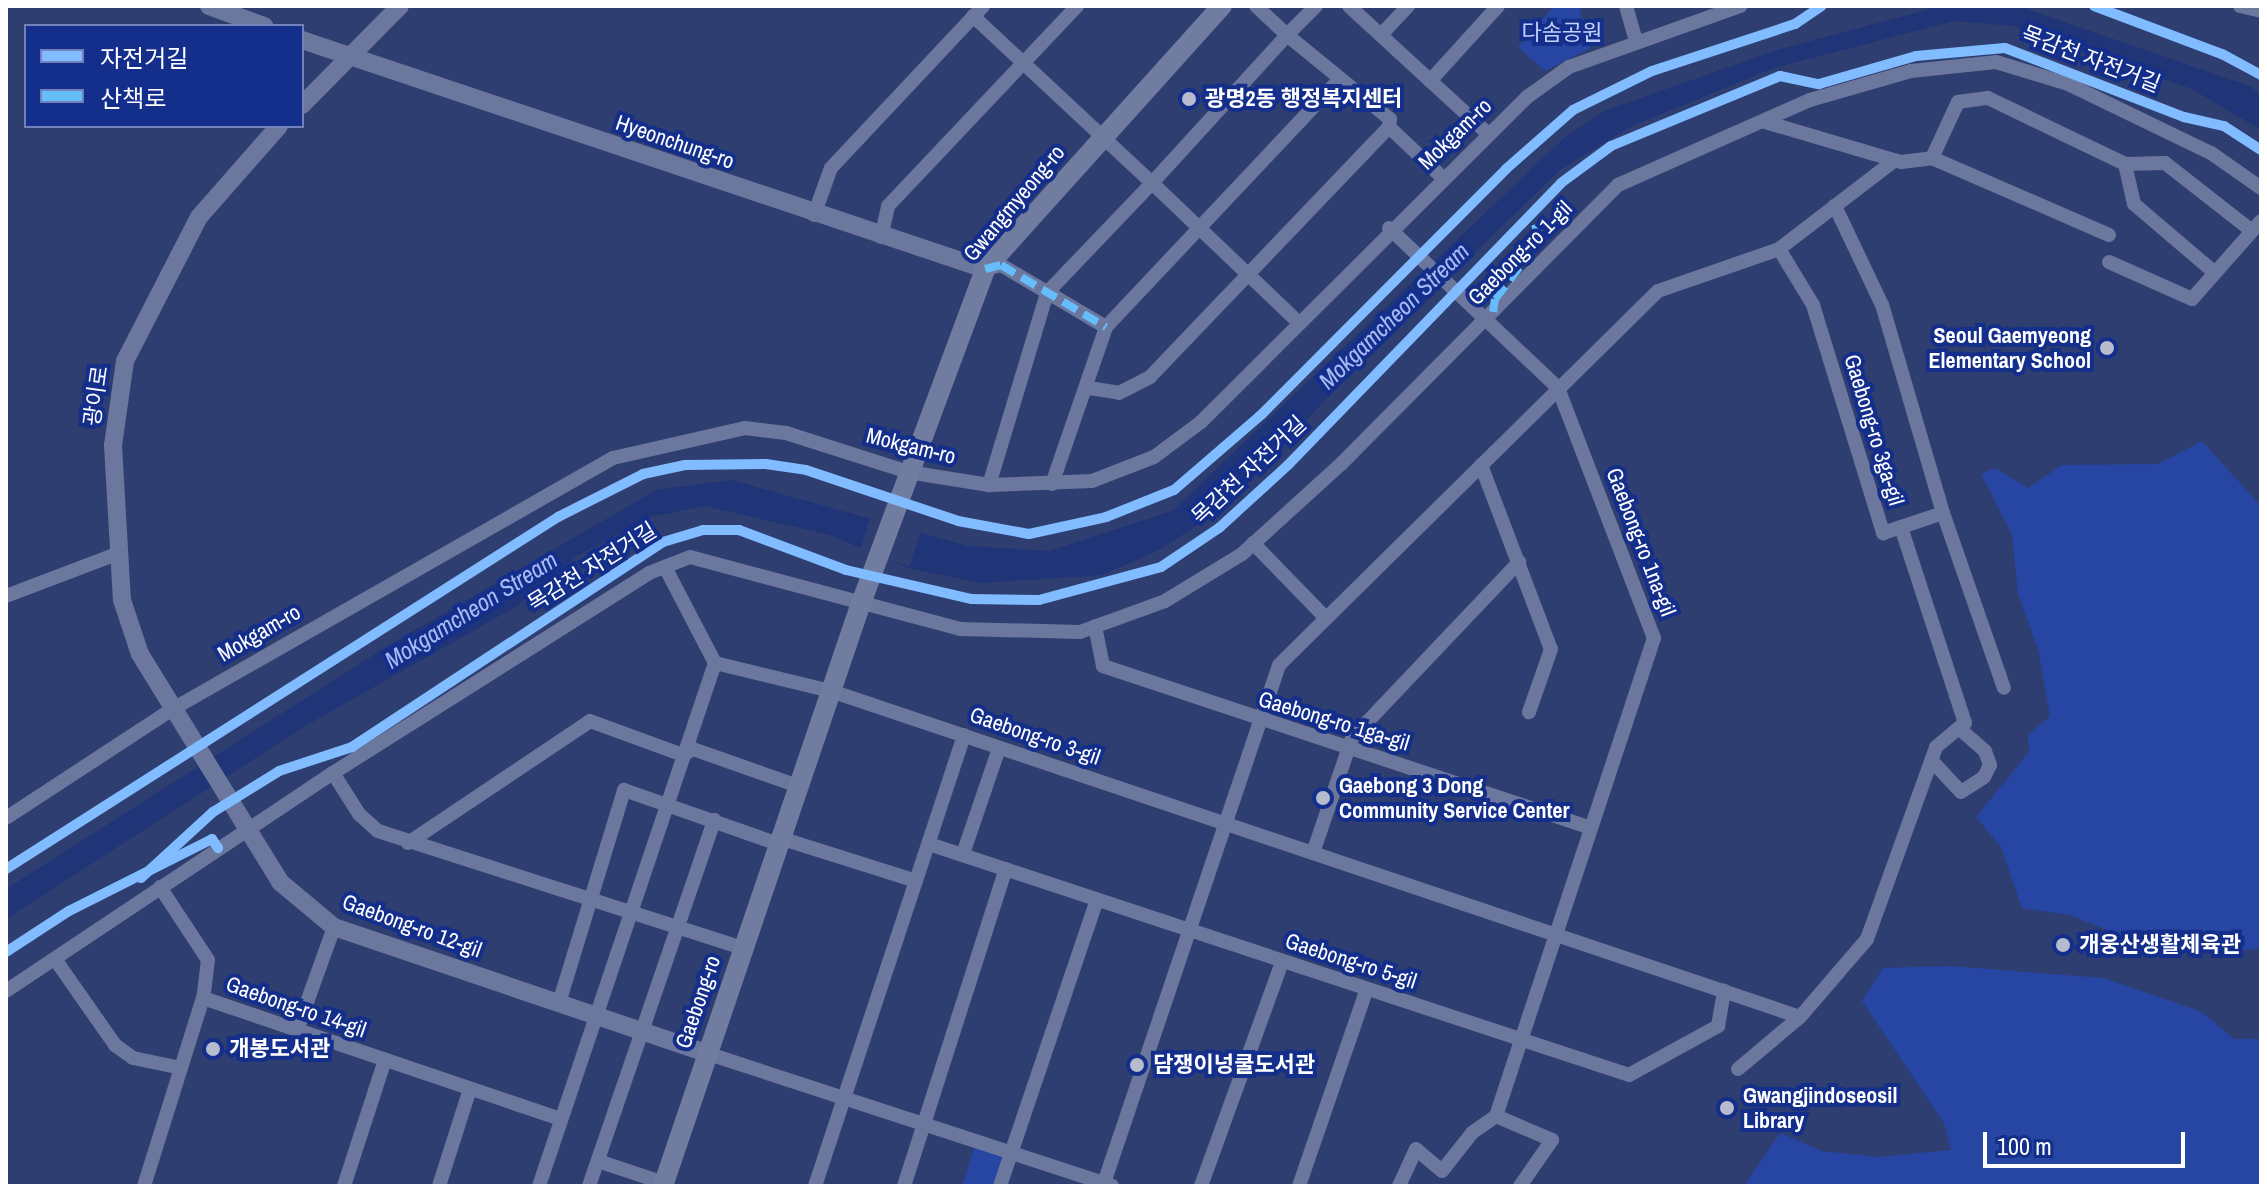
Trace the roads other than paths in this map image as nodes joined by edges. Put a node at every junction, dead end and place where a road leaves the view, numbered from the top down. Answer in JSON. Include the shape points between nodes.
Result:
{"nodes":[{"id":1,"x":209,"y":6,"type":"edge"},
{"id":2,"x":400,"y":6,"type":"edge"},
{"id":3,"x":1077,"y":6,"type":"edge"},
{"id":4,"x":1222,"y":6,"type":"edge"},
{"id":5,"x":1256,"y":6,"type":"edge"},
{"id":6,"x":1316,"y":6,"type":"edge"},
{"id":7,"x":1349,"y":6,"type":"edge"},
{"id":8,"x":1408,"y":6,"type":"edge"},
{"id":9,"x":1498,"y":6,"type":"edge"},
{"id":10,"x":1626,"y":6,"type":"edge"},
{"id":11,"x":1740,"y":6,"type":"edge"},
{"id":12,"x":978,"y":11,"type":"edge"},
{"id":13,"x":1702,"y":11,"type":"edge"},
{"id":14,"x":258,"y":24,"type":"edge"},
{"id":15,"x":1287,"y":35,"type":"junction"},
{"id":16,"x":1381,"y":35,"type":"junction"},
{"id":17,"x":1636,"y":40,"type":"junction"},
{"id":18,"x":304,"y":41,"type":"edge"},
{"id":19,"x":351,"y":58,"type":"junction"},
{"id":20,"x":1023,"y":64,"type":"junction"},
{"id":21,"x":1338,"y":81,"type":"junction"},
{"id":22,"x":1430,"y":81,"type":"junction"},
{"id":23,"x":304,"y":103,"type":"edge"},
{"id":24,"x":1765,"y":122,"type":"junction"},
{"id":25,"x":1389,"y":127,"type":"junction"},
{"id":26,"x":277,"y":128,"type":"edge"},
{"id":27,"x":1487,"y":133,"type":"junction"},
{"id":28,"x":1100,"y":138,"type":"junction"},
{"id":29,"x":1932,"y":158,"type":"junction"},
{"id":30,"x":1895,"y":160,"type":"junction"},
{"id":31,"x":2125,"y":164,"type":"junction"},
{"id":32,"x":1442,"y":177,"type":"junction"},
{"id":33,"x":1152,"y":183,"type":"junction"},
{"id":34,"x":2261,"y":188,"type":"edge"},
{"id":35,"x":1835,"y":206,"type":"junction"},
{"id":36,"x":814,"y":215,"type":"junction"},
{"id":37,"x":2257,"y":226,"type":"edge"},
{"id":38,"x":1200,"y":229,"type":"junction"},
{"id":39,"x":1394,"y":232,"type":"junction"},
{"id":40,"x":2109,"y":235,"type":"dead end"},
{"id":41,"x":881,"y":237,"type":"junction"},
{"id":42,"x":1779,"y":249,"type":"junction"},
{"id":43,"x":2109,"y":262,"type":"dead end"},
{"id":44,"x":985,"y":269,"type":"junction"},
{"id":45,"x":2215,"y":273,"type":"junction"},
{"id":46,"x":1248,"y":274,"type":"junction"},
{"id":47,"x":1047,"y":293,"type":"junction"},
{"id":48,"x":1480,"y":316,"type":"junction"},
{"id":49,"x":1297,"y":321,"type":"junction"},
{"id":50,"x":1106,"y":327,"type":"junction"},
{"id":51,"x":1089,"y":388,"type":"junction"},
{"id":52,"x":1558,"y":388,"type":"junction"},
{"id":53,"x":1481,"y":465,"type":"junction"},
{"id":54,"x":906,"y":478,"type":"junction"},
{"id":55,"x":1052,"y":484,"type":"junction"},
{"id":56,"x":989,"y":485,"type":"junction"},
{"id":57,"x":1943,"y":513,"type":"junction"},
{"id":58,"x":1901,"y":527,"type":"junction"},
{"id":59,"x":1253,"y":543,"type":"junction"},
{"id":60,"x":119,"y":553,"type":"junction"},
{"id":61,"x":1519,"y":562,"type":"junction"},
{"id":62,"x":665,"y":567,"type":"junction"},
{"id":63,"x":6,"y":596,"type":"edge"},
{"id":64,"x":862,"y":603,"type":"junction"},
{"id":65,"x":1326,"y":618,"type":"junction"},
{"id":66,"x":1095,"y":626,"type":"junction"},
{"id":67,"x":715,"y":663,"type":"junction"},
{"id":68,"x":2004,"y":688,"type":"dead end"},
{"id":69,"x":831,"y":691,"type":"junction"},
{"id":70,"x":1529,"y":712,"type":"dead end"},
{"id":71,"x":174,"y":716,"type":"junction"},
{"id":72,"x":1259,"y":721,"type":"junction"},
{"id":73,"x":1962,"y":731,"type":"junction"},
{"id":74,"x":964,"y":735,"type":"junction"},
{"id":75,"x":999,"y":748,"type":"junction"},
{"id":76,"x":1349,"y":748,"type":"junction"},
{"id":77,"x":1934,"y":754,"type":"junction"},
{"id":78,"x":683,"y":755,"type":"junction"},
{"id":79,"x":333,"y":773,"type":"junction"},
{"id":80,"x":798,"y":786,"type":"junction"},
{"id":81,"x":667,"y":804,"type":"junction"},
{"id":82,"x":6,"y":818,"type":"edge"},
{"id":83,"x":714,"y":820,"type":"junction"},
{"id":84,"x":1224,"y":823,"type":"junction"},
{"id":85,"x":244,"y":828,"type":"junction"},
{"id":86,"x":1591,"y":828,"type":"junction"},
{"id":87,"x":779,"y":841,"type":"junction"},
{"id":88,"x":408,"y":843,"type":"junction"},
{"id":89,"x":929,"y":844,"type":"junction"},
{"id":90,"x":1313,"y":853,"type":"junction"},
{"id":91,"x":963,"y":854,"type":"junction"},
{"id":92,"x":1006,"y":869,"type":"junction"},
{"id":93,"x":916,"y":881,"type":"junction"},
{"id":94,"x":160,"y":887,"type":"junction"},
{"id":95,"x":587,"y":900,"type":"junction"},
{"id":96,"x":1097,"y":900,"type":"junction"},
{"id":97,"x":630,"y":914,"type":"junction"},
{"id":98,"x":334,"y":927,"type":"junction"},
{"id":99,"x":677,"y":929,"type":"junction"},
{"id":100,"x":1188,"y":932,"type":"junction"},
{"id":101,"x":1556,"y":935,"type":"junction"},
{"id":102,"x":742,"y":948,"type":"junction"},
{"id":103,"x":55,"y":959,"type":"junction"},
{"id":104,"x":1282,"y":962,"type":"junction"},
{"id":105,"x":1367,"y":989,"type":"junction"},
{"id":106,"x":6,"y":991,"type":"edge"},
{"id":107,"x":1724,"y":991,"type":"junction"},
{"id":108,"x":203,"y":998,"type":"junction"},
{"id":109,"x":559,"y":1003,"type":"junction"},
{"id":110,"x":596,"y":1015,"type":"junction"},
{"id":111,"x":1800,"y":1017,"type":"junction"},
{"id":112,"x":297,"y":1030,"type":"junction"},
{"id":113,"x":642,"y":1031,"type":"junction"},
{"id":114,"x":1521,"y":1038,"type":"junction"},
{"id":115,"x":706,"y":1053,"type":"junction"},
{"id":116,"x":385,"y":1060,"type":"junction"},
{"id":117,"x":181,"y":1068,"type":"junction"},
{"id":118,"x":1738,"y":1069,"type":"dead end"},
{"id":119,"x":470,"y":1089,"type":"junction"},
{"id":120,"x":847,"y":1098,"type":"junction"},
{"id":121,"x":1496,"y":1116,"type":"junction"},
{"id":122,"x":561,"y":1119,"type":"junction"},
{"id":123,"x":925,"y":1125,"type":"junction"},
{"id":124,"x":1011,"y":1153,"type":"junction"},
{"id":125,"x":598,"y":1161,"type":"junction"},
{"id":126,"x":663,"y":1184,"type":"edge"},
{"id":127,"x":1106,"y":1185,"type":"edge"},
{"id":128,"x":144,"y":1186,"type":"edge"},
{"id":129,"x":344,"y":1186,"type":"edge"},
{"id":130,"x":439,"y":1186,"type":"edge"},
{"id":131,"x":539,"y":1186,"type":"edge"},
{"id":132,"x":589,"y":1186,"type":"edge"},
{"id":133,"x":815,"y":1186,"type":"edge"},
{"id":134,"x":904,"y":1186,"type":"edge"},
{"id":135,"x":1000,"y":1186,"type":"edge"},
{"id":136,"x":1201,"y":1186,"type":"edge"},
{"id":137,"x":1299,"y":1186,"type":"edge"},
{"id":138,"x":1399,"y":1186,"type":"edge"},
{"id":139,"x":1520,"y":1186,"type":"edge"}],
"edges":[{"from":1,"to":14,"type":"street"},
{"from":2,"to":19,"type":"street"},
{"from":3,"to":20,"type":"street"},
{"from":4,"to":28,"type":"main road","name":"Gwangmyeong-ro"},
{"from":5,"to":15,"type":"street"},
{"from":6,"to":15,"type":"street"},
{"from":7,"to":16,"type":"street"},
{"from":8,"to":16,"type":"street"},
{"from":9,"to":22,"type":"street"},
{"from":10,"to":17,"type":"street"},
{"from":11,"to":13,"type":"street","name":"Mokgam-ro"},
{"from":12,"to":20,"type":"street"},
{"from":12,"to":36,"type":"street","via":[[831,168]]},
{"from":13,"to":17,"type":"street","name":"Mokgam-ro"},
{"from":15,"to":21,"type":"street"},
{"from":15,"to":33,"type":"street"},
{"from":16,"to":22,"type":"street"},
{"from":17,"to":27,"type":"street","name":"Mokgam-ro","via":[[1569,67]]},
{"from":18,"to":19,"type":"street","name":"Hyeonchung-ro"},
{"from":19,"to":23,"type":"street"},
{"from":19,"to":36,"type":"street","name":"Hyeonchung-ro"},
{"from":20,"to":28,"type":"street"},
{"from":20,"to":41,"type":"street","via":[[888,206]]},
{"from":21,"to":25,"type":"street","via":[[1344,79],[1390,119]]},
{"from":21,"to":38,"type":"street"},
{"from":22,"to":27,"type":"street"},
{"from":24,"to":30,"type":"street"},
{"from":24,"to":34,"type":"street","name":"Gaebong-ro 1-gil","via":[[1810,100],[1911,71],[1996,62],[2082,91],[2211,153]]},
{"from":24,"to":48,"type":"street","name":"Gaebong-ro 1-gil","via":[[1618,185]]},
{"from":25,"to":32,"type":"street"},
{"from":25,"to":46,"type":"street"},
{"from":26,"to":60,"type":"street","name":"광이로","via":[[199,217],[125,361],[113,445]]},
{"from":27,"to":32,"type":"street","name":"Mokgam-ro"},
{"from":28,"to":33,"type":"street"},
{"from":28,"to":44,"type":"main road","name":"Gwangmyeong-ro"},
{"from":29,"to":30,"type":"street"},
{"from":29,"to":31,"type":"street","via":[[1958,102],[1988,98]]},
{"from":29,"to":40,"type":"street"},
{"from":30,"to":35,"type":"street"},
{"from":31,"to":37,"type":"street","via":[[2165,163]]},
{"from":31,"to":45,"type":"street","via":[[2134,204]]},
{"from":32,"to":39,"type":"street","name":"Mokgam-ro"},
{"from":33,"to":38,"type":"street"},
{"from":33,"to":47,"type":"street"},
{"from":35,"to":42,"type":"street"},
{"from":35,"to":57,"type":"street","name":"Gaebong-ro 3ga-gil","via":[[1882,305]]},
{"from":36,"to":41,"type":"street","name":"Hyeonchung-ro"},
{"from":37,"to":45,"type":"street"},
{"from":38,"to":46,"type":"street"},
{"from":38,"to":50,"type":"street"},
{"from":39,"to":48,"type":"street","name":"Gaebong-ro 1na-gil"},
{"from":39,"to":49,"type":"street","name":"Mokgam-ro"},
{"from":41,"to":44,"type":"street","name":"Hyeonchung-ro"},
{"from":42,"to":52,"type":"street","via":[[1658,291]]},
{"from":42,"to":58,"type":"street","name":"Gaebong-ro 3ga-gil","via":[[1813,305],[1883,533]]},
{"from":43,"to":45,"type":"street","via":[[2192,299]]},
{"from":44,"to":47,"type":"street","via":[[1001,265]]},
{"from":44,"to":54,"type":"main road","name":"Gwangmyeong-ro"},
{"from":46,"to":49,"type":"street"},
{"from":46,"to":51,"type":"street","via":[[1132,391]]},
{"from":47,"to":50,"type":"street"},
{"from":47,"to":56,"type":"street"},
{"from":48,"to":52,"type":"street","name":"Gaebong-ro 1na-gil"},
{"from":48,"to":59,"type":"street","name":"Gaebong-ro 1-gil"},
{"from":49,"to":55,"type":"street","name":"Mokgam-ro","via":[[1201,422],[1166,449],[1092,481]]},
{"from":50,"to":51,"type":"street"},
{"from":51,"to":55,"type":"street"},
{"from":52,"to":53,"type":"street"},
{"from":52,"to":86,"type":"street","name":"Gaebong-ro 1na-gil","via":[[1654,638]]},
{"from":53,"to":61,"type":"street"},
{"from":53,"to":65,"type":"street"},
{"from":54,"to":56,"type":"street","name":"Mokgam-ro"},
{"from":54,"to":64,"type":"main road","name":"Gaebong-ro"},
{"from":54,"to":71,"type":"street","name":"Mokgam-ro","via":[[754,428],[613,458]]},
{"from":55,"to":56,"type":"street","name":"Mokgam-ro"},
{"from":57,"to":58,"type":"street","name":"Gaebong-ro 3ga-gil"},
{"from":57,"to":68,"type":"street"},
{"from":58,"to":73,"type":"street","via":[[1965,723]]},
{"from":59,"to":65,"type":"street"},
{"from":59,"to":66,"type":"street","name":"Gaebong-ro 1-gil","via":[[1165,601]]},
{"from":60,"to":63,"type":"street"},
{"from":60,"to":71,"type":"street","name":"광이로","via":[[122,600],[140,654]]},
{"from":61,"to":70,"type":"street","via":[[1551,649]]},
{"from":61,"to":76,"type":"street"},
{"from":62,"to":64,"type":"street","name":"Gaebong-ro 1-gil","via":[[690,557],[735,565]]},
{"from":62,"to":67,"type":"street"},
{"from":62,"to":79,"type":"street"},
{"from":64,"to":66,"type":"street","name":"Gaebong-ro 1-gil","via":[[960,629],[1080,632]]},
{"from":64,"to":69,"type":"main road","name":"Gaebong-ro"},
{"from":65,"to":72,"type":"street","via":[[1279,665]]},
{"from":66,"to":72,"type":"street","name":"Gaebong-ro 1ga-gil","via":[[1103,666]]},
{"from":67,"to":69,"type":"street"},
{"from":67,"to":78,"type":"street"},
{"from":69,"to":74,"type":"street","name":"Gaebong-ro 3-gil"},
{"from":69,"to":80,"type":"main road","name":"Gaebong-ro"},
{"from":71,"to":82,"type":"street","name":"Mokgam-ro"},
{"from":71,"to":85,"type":"street","name":"Gaebong-ro 12-gil"},
{"from":72,"to":76,"type":"street","name":"Gaebong-ro 1ga-gil"},
{"from":72,"to":84,"type":"street"},
{"from":73,"to":77,"type":"street"},
{"from":73,"to":77,"type":"street","via":[[1985,751],[1990,765],[1984,777],[1961,792]]},
{"from":74,"to":75,"type":"street","name":"Gaebong-ro 3-gil"},
{"from":74,"to":89,"type":"street"},
{"from":75,"to":84,"type":"street","name":"Gaebong-ro 3-gil"},
{"from":75,"to":91,"type":"street"},
{"from":76,"to":86,"type":"street","name":"Gaebong-ro 1ga-gil"},
{"from":76,"to":90,"type":"street"},
{"from":77,"to":111,"type":"street","via":[[1867,939]]},
{"from":78,"to":80,"type":"street","via":[[693,749]]},
{"from":78,"to":81,"type":"street"},
{"from":78,"to":88,"type":"street","via":[[590,721]]},
{"from":79,"to":85,"type":"street"},
{"from":79,"to":88,"type":"street","via":[[359,814],[378,831]]},
{"from":80,"to":87,"type":"main road","name":"Gaebong-ro"},
{"from":81,"to":83,"type":"street"},
{"from":81,"to":95,"type":"street","via":[[624,790]]},
{"from":81,"to":97,"type":"street"},
{"from":83,"to":87,"type":"street"},
{"from":83,"to":99,"type":"street"},
{"from":84,"to":90,"type":"street","name":"Gaebong-ro 3-gil"},
{"from":84,"to":100,"type":"street"},
{"from":85,"to":94,"type":"street"},
{"from":85,"to":98,"type":"street","name":"Gaebong-ro 12-gil","via":[[280,882]]},
{"from":86,"to":101,"type":"street","name":"Gaebong-ro 1na-gil"},
{"from":87,"to":93,"type":"street"},
{"from":87,"to":102,"type":"main road","name":"Gaebong-ro"},
{"from":88,"to":95,"type":"street"},
{"from":89,"to":91,"type":"street","name":"Gaebong-ro 5-gil"},
{"from":89,"to":93,"type":"street"},
{"from":90,"to":101,"type":"street","name":"Gaebong-ro 3-gil"},
{"from":91,"to":92,"type":"street","name":"Gaebong-ro 5-gil"},
{"from":92,"to":96,"type":"street","name":"Gaebong-ro 5-gil"},
{"from":92,"to":123,"type":"street"},
{"from":93,"to":120,"type":"street"},
{"from":94,"to":103,"type":"street"},
{"from":94,"to":108,"type":"street","via":[[208,960]]},
{"from":95,"to":97,"type":"street"},
{"from":95,"to":109,"type":"street"},
{"from":96,"to":100,"type":"street","name":"Gaebong-ro 5-gil"},
{"from":96,"to":124,"type":"street"},
{"from":97,"to":99,"type":"street"},
{"from":97,"to":110,"type":"street"},
{"from":98,"to":109,"type":"street","name":"Gaebong-ro 12-gil"},
{"from":98,"to":112,"type":"street"},
{"from":99,"to":102,"type":"street"},
{"from":99,"to":113,"type":"street"},
{"from":100,"to":104,"type":"street","name":"Gaebong-ro 5-gil"},
{"from":100,"to":127,"type":"street"},
{"from":101,"to":107,"type":"street","name":"Gaebong-ro 3-gil"},
{"from":101,"to":114,"type":"street"},
{"from":102,"to":115,"type":"main road","name":"Gaebong-ro"},
{"from":103,"to":106,"type":"street"},
{"from":103,"to":117,"type":"street","via":[[115,1045],[133,1058]]},
{"from":104,"to":105,"type":"street","name":"Gaebong-ro 5-gil"},
{"from":104,"to":136,"type":"street"},
{"from":105,"to":114,"type":"street","name":"Gaebong-ro 5-gil"},
{"from":105,"to":137,"type":"street"},
{"from":107,"to":111,"type":"street","name":"Gaebong-ro 3-gil"},
{"from":107,"to":114,"type":"street","name":"Gaebong-ro 5-gil","via":[[1718,1026],[1629,1075]]},
{"from":108,"to":112,"type":"street","name":"Gaebong-ro 14-gil"},
{"from":108,"to":117,"type":"street","name":"Gaebong-ro 14-gil"},
{"from":109,"to":110,"type":"street","name":"Gaebong-ro 12-gil"},
{"from":110,"to":113,"type":"street","name":"Gaebong-ro 12-gil"},
{"from":110,"to":122,"type":"street"},
{"from":111,"to":118,"type":"street"},
{"from":112,"to":116,"type":"street","name":"Gaebong-ro 14-gil"},
{"from":113,"to":115,"type":"street","name":"Gaebong-ro 12-gil"},
{"from":113,"to":125,"type":"street"},
{"from":114,"to":121,"type":"street"},
{"from":115,"to":120,"type":"street"},
{"from":115,"to":126,"type":"main road","name":"Gaebong-ro"},
{"from":116,"to":119,"type":"street","name":"Gaebong-ro 14-gil"},
{"from":116,"to":129,"type":"street"},
{"from":117,"to":128,"type":"street","name":"Gaebong-ro 14-gil"},
{"from":119,"to":122,"type":"street","name":"Gaebong-ro 14-gil"},
{"from":119,"to":130,"type":"street"},
{"from":120,"to":123,"type":"street"},
{"from":120,"to":133,"type":"street"},
{"from":121,"to":138,"type":"street","via":[[1472,1133],[1442,1171],[1416,1149]]},
{"from":121,"to":139,"type":"street","via":[[1552,1140]]},
{"from":122,"to":131,"type":"street"},
{"from":123,"to":124,"type":"street"},
{"from":123,"to":134,"type":"street"},
{"from":124,"to":127,"type":"street"},
{"from":124,"to":135,"type":"street"},
{"from":125,"to":126,"type":"street","name":"Gaebong-ro"},
{"from":125,"to":132,"type":"street"}]}
